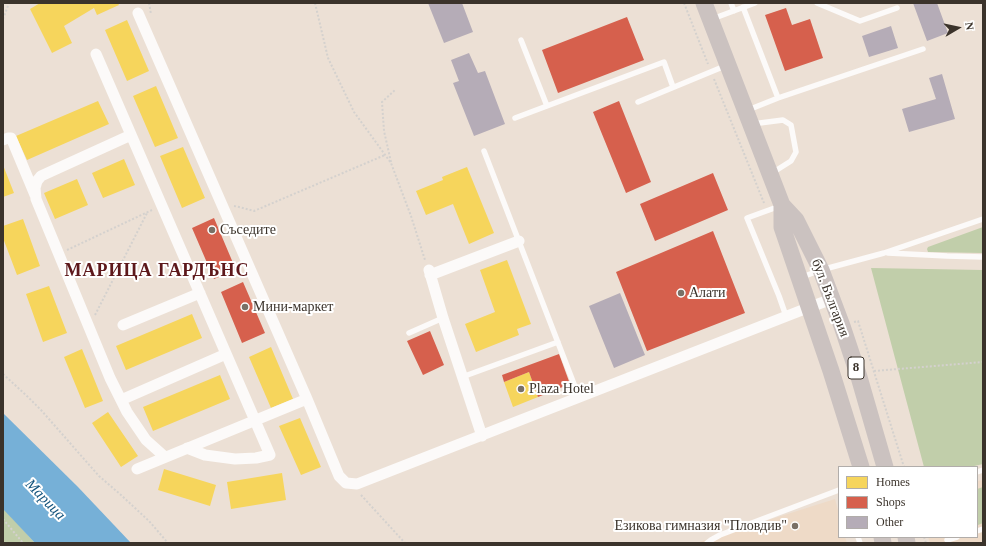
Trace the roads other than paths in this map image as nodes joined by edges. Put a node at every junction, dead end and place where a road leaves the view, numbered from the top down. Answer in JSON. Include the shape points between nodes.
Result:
{"nodes":[{"id":1,"x":704,"y":3,"type":"edge"},
{"id":2,"x":731,"y":3,"type":"edge"},
{"id":3,"x":755,"y":3,"type":"edge"},
{"id":4,"x":816,"y":3,"type":"edge"},
{"id":5,"x":744,"y":7,"type":"junction"},
{"id":6,"x":897,"y":8,"type":"dead end"},
{"id":7,"x":734,"y":11,"type":"junction"},
{"id":8,"x":138,"y":13,"type":"dead end"},
{"id":9,"x":710,"y":20,"type":"junction"},
{"id":10,"x":521,"y":40,"type":"dead end"},
{"id":11,"x":923,"y":49,"type":"dead end"},
{"id":12,"x":96,"y":54,"type":"dead end"},
{"id":13,"x":728,"y":65,"type":"junction"},
{"id":14,"x":673,"y":87,"type":"junction"},
{"id":15,"x":778,"y":98,"type":"junction"},
{"id":16,"x":638,"y":102,"type":"dead end"},
{"id":17,"x":547,"y":106,"type":"junction"},
{"id":18,"x":515,"y":118,"type":"dead end"},
{"id":19,"x":748,"y":118,"type":"junction"},
{"id":20,"x":131,"y":135,"type":"junction"},
{"id":21,"x":3,"y":140,"type":"edge"},
{"id":22,"x":484,"y":151,"type":"dead end"},
{"id":23,"x":770,"y":174,"type":"junction"},
{"id":24,"x":36,"y":199,"type":"junction"},
{"id":25,"x":782,"y":205,"type":"junction"},
{"id":26,"x":983,"y":219,"type":"edge"},
{"id":27,"x":519,"y":241,"type":"junction"},
{"id":28,"x":884,"y":253,"type":"junction"},
{"id":29,"x":983,"y":257,"type":"edge"},
{"id":30,"x":821,"y":270,"type":"junction"},
{"id":31,"x":800,"y":278,"type":"junction"},
{"id":32,"x":200,"y":293,"type":"junction"},
{"id":33,"x":832,"y":299,"type":"junction"},
{"id":34,"x":810,"y":307,"type":"junction"},
{"id":35,"x":786,"y":316,"type":"junction"},
{"id":36,"x":443,"y":318,"type":"junction"},
{"id":37,"x":123,"y":325,"type":"dead end"},
{"id":38,"x":409,"y":333,"type":"dead end"},
{"id":39,"x":558,"y":342,"type":"junction"},
{"id":40,"x":226,"y":354,"type":"junction"},
{"id":41,"x":462,"y":377,"type":"junction"},
{"id":42,"x":579,"y":398,"type":"junction"},
{"id":43,"x":307,"y":399,"type":"junction"},
{"id":44,"x":121,"y":400,"type":"junction"},
{"id":45,"x":255,"y":420,"type":"junction"},
{"id":46,"x":482,"y":436,"type":"junction"},
{"id":47,"x":187,"y":448,"type":"junction"},
{"id":48,"x":165,"y":457,"type":"junction"},
{"id":49,"x":861,"y":466,"type":"edge"},
{"id":50,"x":885,"y":466,"type":"edge"},
{"id":51,"x":137,"y":469,"type":"dead end"},
{"id":52,"x":838,"y":490,"type":"edge"},
{"id":53,"x":707,"y":543,"type":"edge"}],
"edges":[{"from":1,"to":9,"type":"main road","name":"бул. България","number":"8"},
{"from":2,"to":7,"type":"lane"},
{"from":3,"to":5,"type":"lane"},
{"from":4,"to":6,"type":"lane","via":[[860,21]]},
{"from":5,"to":7,"type":"lane"},
{"from":5,"to":15,"type":"lane"},
{"from":7,"to":9,"type":"lane"},
{"from":8,"to":43,"type":"street"},
{"from":9,"to":13,"type":"main road","name":"бул. България","number":"8"},
{"from":10,"to":17,"type":"lane"},
{"from":11,"to":15,"type":"lane"},
{"from":12,"to":20,"type":"street"},
{"from":13,"to":14,"type":"lane"},
{"from":13,"to":19,"type":"main road","name":"бул. България","number":"8"},
{"from":14,"to":16,"type":"lane"},
{"from":14,"to":17,"type":"lane","via":[[664,62]]},
{"from":15,"to":19,"type":"lane"},
{"from":17,"to":18,"type":"lane"},
{"from":19,"to":23,"type":"main road","name":"бул. България","number":"8"},
{"from":19,"to":23,"type":"lane","via":[[783,120],[791,124],[796,152],[791,161]]},
{"from":20,"to":24,"type":"street","via":[[41,176],[35,188]]},
{"from":20,"to":32,"type":"street"},
{"from":21,"to":24,"type":"street","via":[[12,140]]},
{"from":22,"to":27,"type":"lane"},
{"from":23,"to":25,"type":"main road","name":"бул. България","number":"8"},
{"from":24,"to":44,"type":"street"},
{"from":25,"to":30,"type":"main road","name":"бул. България","number":"8","via":[[796,220]]},
{"from":25,"to":31,"type":"main road","name":"бул. България","number":"8","via":[[782,227]]},
{"from":25,"to":35,"type":"lane","via":[[747,218]]},
{"from":26,"to":28,"type":"lane"},
{"from":27,"to":36,"type":"street","via":[[429,272]]},
{"from":27,"to":39,"type":"lane"},
{"from":28,"to":29,"type":"lane"},
{"from":28,"to":30,"type":"lane"},
{"from":30,"to":31,"type":"lane"},
{"from":30,"to":33,"type":"main road","name":"бул. България","number":"8"},
{"from":31,"to":34,"type":"main road","name":"бул. България","number":"8"},
{"from":32,"to":37,"type":"street"},
{"from":32,"to":40,"type":"street"},
{"from":33,"to":34,"type":"street"},
{"from":33,"to":50,"type":"main road","name":"бул. България","number":"8","via":[[859,377]]},
{"from":34,"to":35,"type":"street"},
{"from":34,"to":49,"type":"main road","name":"бул. България","number":"8"},
{"from":35,"to":42,"type":"street"},
{"from":36,"to":38,"type":"lane"},
{"from":36,"to":41,"type":"street"},
{"from":39,"to":41,"type":"lane"},
{"from":39,"to":42,"type":"lane"},
{"from":40,"to":44,"type":"street"},
{"from":40,"to":45,"type":"street"},
{"from":41,"to":46,"type":"street"},
{"from":42,"to":46,"type":"street"},
{"from":43,"to":45,"type":"street"},
{"from":43,"to":46,"type":"street","via":[[339,476],[346,483],[357,484]]},
{"from":44,"to":48,"type":"street","via":[[146,440]]},
{"from":45,"to":47,"type":"street"},
{"from":45,"to":47,"type":"street","via":[[270,455],[235,459],[205,455]]},
{"from":47,"to":48,"type":"street"},
{"from":48,"to":51,"type":"street"},
{"from":52,"to":53,"type":"lane","via":[[720,535]]}]}
